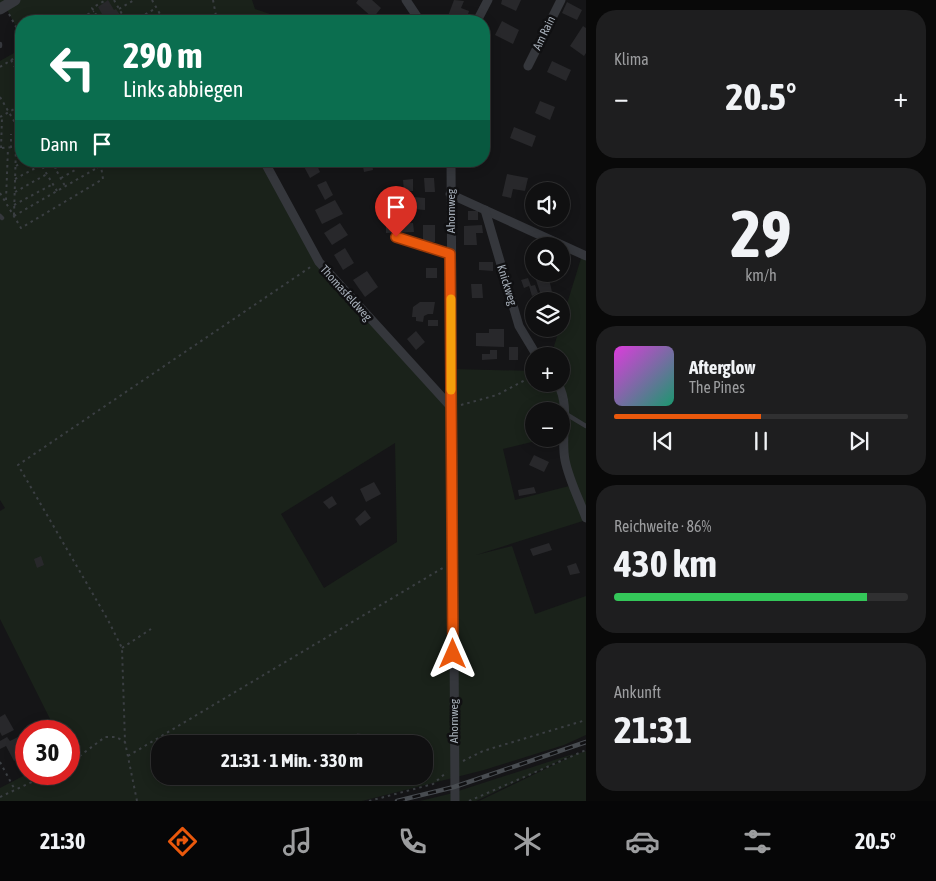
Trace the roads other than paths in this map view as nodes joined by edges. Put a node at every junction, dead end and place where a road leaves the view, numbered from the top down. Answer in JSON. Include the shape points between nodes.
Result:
{"nodes":[{"id":1,"x":406,"y":0,"type":"edge"},
{"id":2,"x":488,"y":0,"type":"edge"},
{"id":3,"x":560,"y":0,"type":"edge"},
{"id":4,"x":416,"y":15,"type":"edge"},
{"id":5,"x":480,"y":15,"type":"edge"},
{"id":6,"x":528,"y":66,"type":"dead end"},
{"id":7,"x":267,"y":167,"type":"edge"},
{"id":8,"x":451,"y":167,"type":"edge"},
{"id":9,"x":450,"y":194,"type":"junction"},
{"id":10,"x":485,"y":210,"type":"junction"},
{"id":11,"x":396,"y":237,"type":"dead end"},
{"id":12,"x":450,"y":254,"type":"junction"},
{"id":13,"x":586,"y":256,"type":"edge"},
{"id":14,"x":532,"y":347,"type":"edge"},
{"id":15,"x":451,"y":407,"type":"junction"},
{"id":16,"x":570,"y":416,"type":"edge"},
{"id":17,"x":586,"y":426,"type":"edge"},
{"id":18,"x":564,"y":447,"type":"edge"},
{"id":19,"x":586,"y":518,"type":"edge"},
{"id":20,"x":455,"y":801,"type":"edge"}],
"edges":[{"from":1,"to":4,"type":"street"},
{"from":2,"to":5,"type":"street"},
{"from":3,"to":6,"type":"street","name":"Am Rain"},
{"from":7,"to":15,"type":"street","name":"Thomasfeldweg","via":[[318,262]]},
{"from":8,"to":9,"type":"street","name":"Ahornweg"},
{"from":9,"to":10,"type":"street"},
{"from":9,"to":12,"type":"street","name":"Ahornweg"},
{"from":10,"to":13,"type":"street"},
{"from":10,"to":14,"type":"street","name":"Knickweg","via":[[519,326]]},
{"from":11,"to":12,"type":"lane"},
{"from":12,"to":15,"type":"street","name":"Ahornweg"},
{"from":15,"to":20,"type":"street","name":"Ahornweg"},
{"from":16,"to":17,"type":"lane"},
{"from":18,"to":19,"type":"street","via":[[565,459]]}]}
